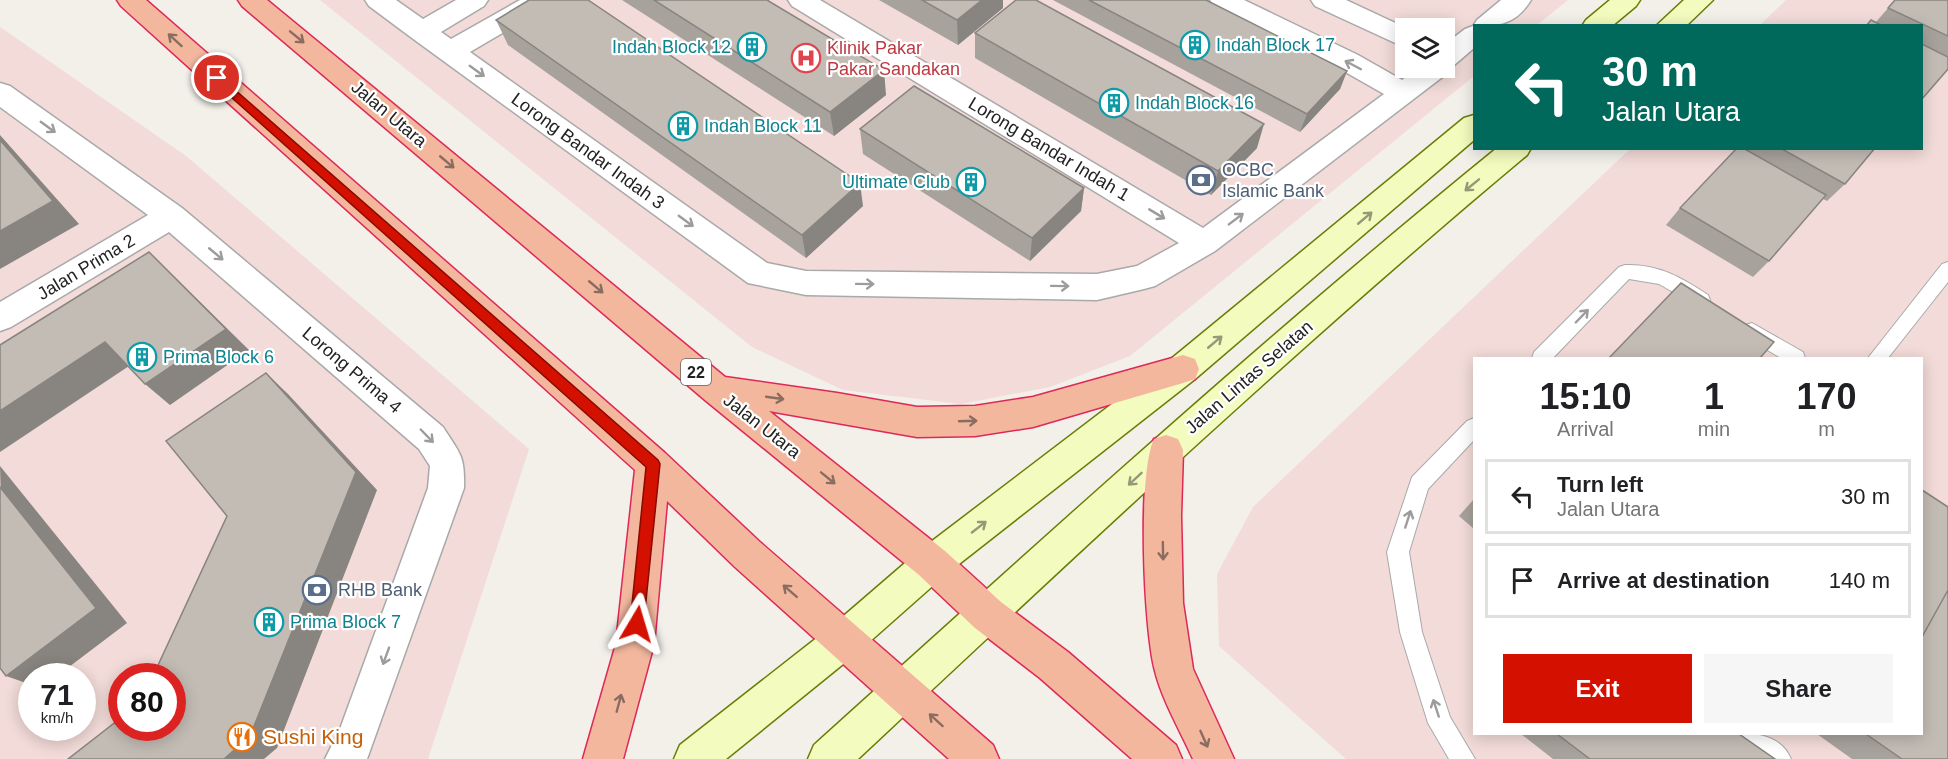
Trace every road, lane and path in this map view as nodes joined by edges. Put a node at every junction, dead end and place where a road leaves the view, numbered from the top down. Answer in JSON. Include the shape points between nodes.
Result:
{"nodes":[{"id":1,"x":130,"y":0,"type":"edge"},
{"id":2,"x":251,"y":0,"type":"edge"},
{"id":3,"x":378,"y":0,"type":"edge"},
{"id":4,"x":475,"y":0,"type":"edge"},
{"id":5,"x":539,"y":0,"type":"edge"},
{"id":6,"x":801,"y":0,"type":"edge"},
{"id":7,"x":1223,"y":0,"type":"edge"},
{"id":8,"x":1324,"y":0,"type":"edge"},
{"id":9,"x":1518,"y":0,"type":"edge"},
{"id":10,"x":1627,"y":0,"type":"edge"},
{"id":11,"x":1700,"y":0,"type":"edge"},
{"id":12,"x":1488,"y":24,"type":"edge"},
{"id":13,"x":1597,"y":24,"type":"edge"},
{"id":14,"x":1671,"y":24,"type":"edge"},
{"id":15,"x":421,"y":32,"type":"junction"},
{"id":16,"x":1395,"y":34,"type":"edge"},
{"id":17,"x":1473,"y":36,"type":"edge"},
{"id":18,"x":1455,"y":50,"type":"edge"},
{"id":19,"x":450,"y":52,"type":"junction"},
{"id":20,"x":1422,"y":78,"type":"edge"},
{"id":21,"x":0,"y":93,"type":"edge"},
{"id":22,"x":1404,"y":93,"type":"junction"},
{"id":23,"x":1473,"y":126,"type":"edge"},
{"id":24,"x":1515,"y":150,"type":"edge"},
{"id":25,"x":171,"y":216,"type":"junction"},
{"id":26,"x":1204,"y":243,"type":"junction"},
{"id":27,"x":1948,"y":269,"type":"edge"},
{"id":28,"x":1715,"y":309,"type":"edge"},
{"id":29,"x":0,"y":318,"type":"edge"},
{"id":30,"x":1736,"y":321,"type":"edge"},
{"id":31,"x":1542,"y":357,"type":"edge"},
{"id":32,"x":1794,"y":357,"type":"edge"},
{"id":33,"x":1878,"y":357,"type":"edge"},
{"id":34,"x":1183,"y":369,"type":"junction"},
{"id":35,"x":717,"y":390,"type":"junction"},
{"id":36,"x":1473,"y":428,"type":"edge"},
{"id":37,"x":1166,"y":450,"type":"junction"},
{"id":38,"x":653,"y":464,"type":"junction"},
{"id":39,"x":933,"y":563,"type":"junction"},
{"id":40,"x":988,"y":615,"type":"junction"},
{"id":41,"x":845,"y":639,"type":"junction"},
{"id":42,"x":903,"y":690,"type":"junction"},
{"id":43,"x":1745,"y":735,"type":"edge"},
{"id":44,"x":345,"y":759,"type":"edge"},
{"id":45,"x":603,"y":759,"type":"edge"},
{"id":46,"x":694,"y":759,"type":"edge"},
{"id":47,"x":828,"y":759,"type":"edge"},
{"id":48,"x":979,"y":759,"type":"edge"},
{"id":49,"x":1162,"y":759,"type":"edge"},
{"id":50,"x":1214,"y":759,"type":"edge"},
{"id":51,"x":1463,"y":759,"type":"edge"},
{"id":52,"x":1779,"y":759,"type":"edge"}],
"edges":[{"from":38,"to":1,"type":"highway","one_way":true},
{"from":2,"to":35,"type":"highway","name":"Jalan Utara","number":"22","one_way":true},
{"from":3,"to":15,"type":"street","name":"Lorong Bandar Indah 3"},
{"from":4,"to":15,"type":"street"},
{"from":5,"to":19,"type":"street"},
{"from":6,"to":26,"type":"street","name":"Lorong Bandar Indah 1","one_way":true},
{"from":22,"to":7,"type":"street","one_way":true},
{"from":8,"to":16,"type":"street"},
{"from":9,"to":12,"type":"street"},
{"from":10,"to":13,"type":"main road"},
{"from":11,"to":14,"type":"main road"},
{"from":15,"to":19,"type":"street","name":"Lorong Bandar Indah 3"},
{"from":17,"to":18,"type":"street","name":"Lorong Bandar Indah 3"},
{"from":19,"to":26,"type":"street","name":"Lorong Bandar Indah 3","one_way":true,"via":[[759,274],[806,283],[1097,287],[1144,277]]},
{"from":20,"to":22,"type":"street","name":"Lorong Bandar Indah 3"},
{"from":21,"to":25,"type":"street","name":"Lorong Prima 4","one_way":true},
{"from":26,"to":22,"type":"street","name":"Lorong Bandar Indah 3","one_way":true},
{"from":34,"to":23,"type":"main road","one_way":true},
{"from":24,"to":37,"type":"main road","name":"Jalan Lintas Selatan","one_way":true,"via":[[1405,240]]},
{"from":25,"to":29,"type":"street","name":"Jalan Prima 2"},
{"from":25,"to":44,"type":"street","name":"Lorong Prima 4","one_way":true,"via":[[431,438],[447,463],[446,488],[356,740]]},
{"from":27,"to":33,"type":"lane"},
{"from":31,"to":28,"type":"lane","one_way":true,"via":[[1625,272],[1646,271],[1665,278]]},
{"from":30,"to":32,"type":"lane"},
{"from":35,"to":34,"type":"highway","one_way":true,"via":[[917,422],[975,421],[1033,412]]},
{"from":39,"to":34,"type":"main road","one_way":true},
{"from":35,"to":39,"type":"highway","name":"Jalan Utara","number":"22","one_way":true},
{"from":51,"to":36,"type":"lane","one_way":true,"via":[[1440,723],[1411,632],[1398,552],[1419,484]]},
{"from":37,"to":40,"type":"main road","name":"Jalan Lintas Selatan","one_way":true},
{"from":37,"to":50,"type":"highway","one_way":true,"via":[[1164,603],[1174,671]]},
{"from":41,"to":38,"type":"highway","one_way":true,"via":[[748,555]]},
{"from":45,"to":38,"type":"highway","one_way":true,"via":[[635,644]]},
{"from":39,"to":40,"type":"highway","name":"Jalan Utara","number":"22"},
{"from":39,"to":41,"type":"main road"},
{"from":40,"to":42,"type":"main road","name":"Jalan Lintas Selatan"},
{"from":40,"to":49,"type":"highway","name":"Jalan Utara","number":"22","via":[[1054,665]]},
{"from":41,"to":42,"type":"highway"},
{"from":41,"to":46,"type":"main road"},
{"from":42,"to":47,"type":"main road","name":"Jalan Lintas Selatan"},
{"from":48,"to":42,"type":"highway","one_way":true},
{"from":43,"to":52,"type":"lane"}]}
